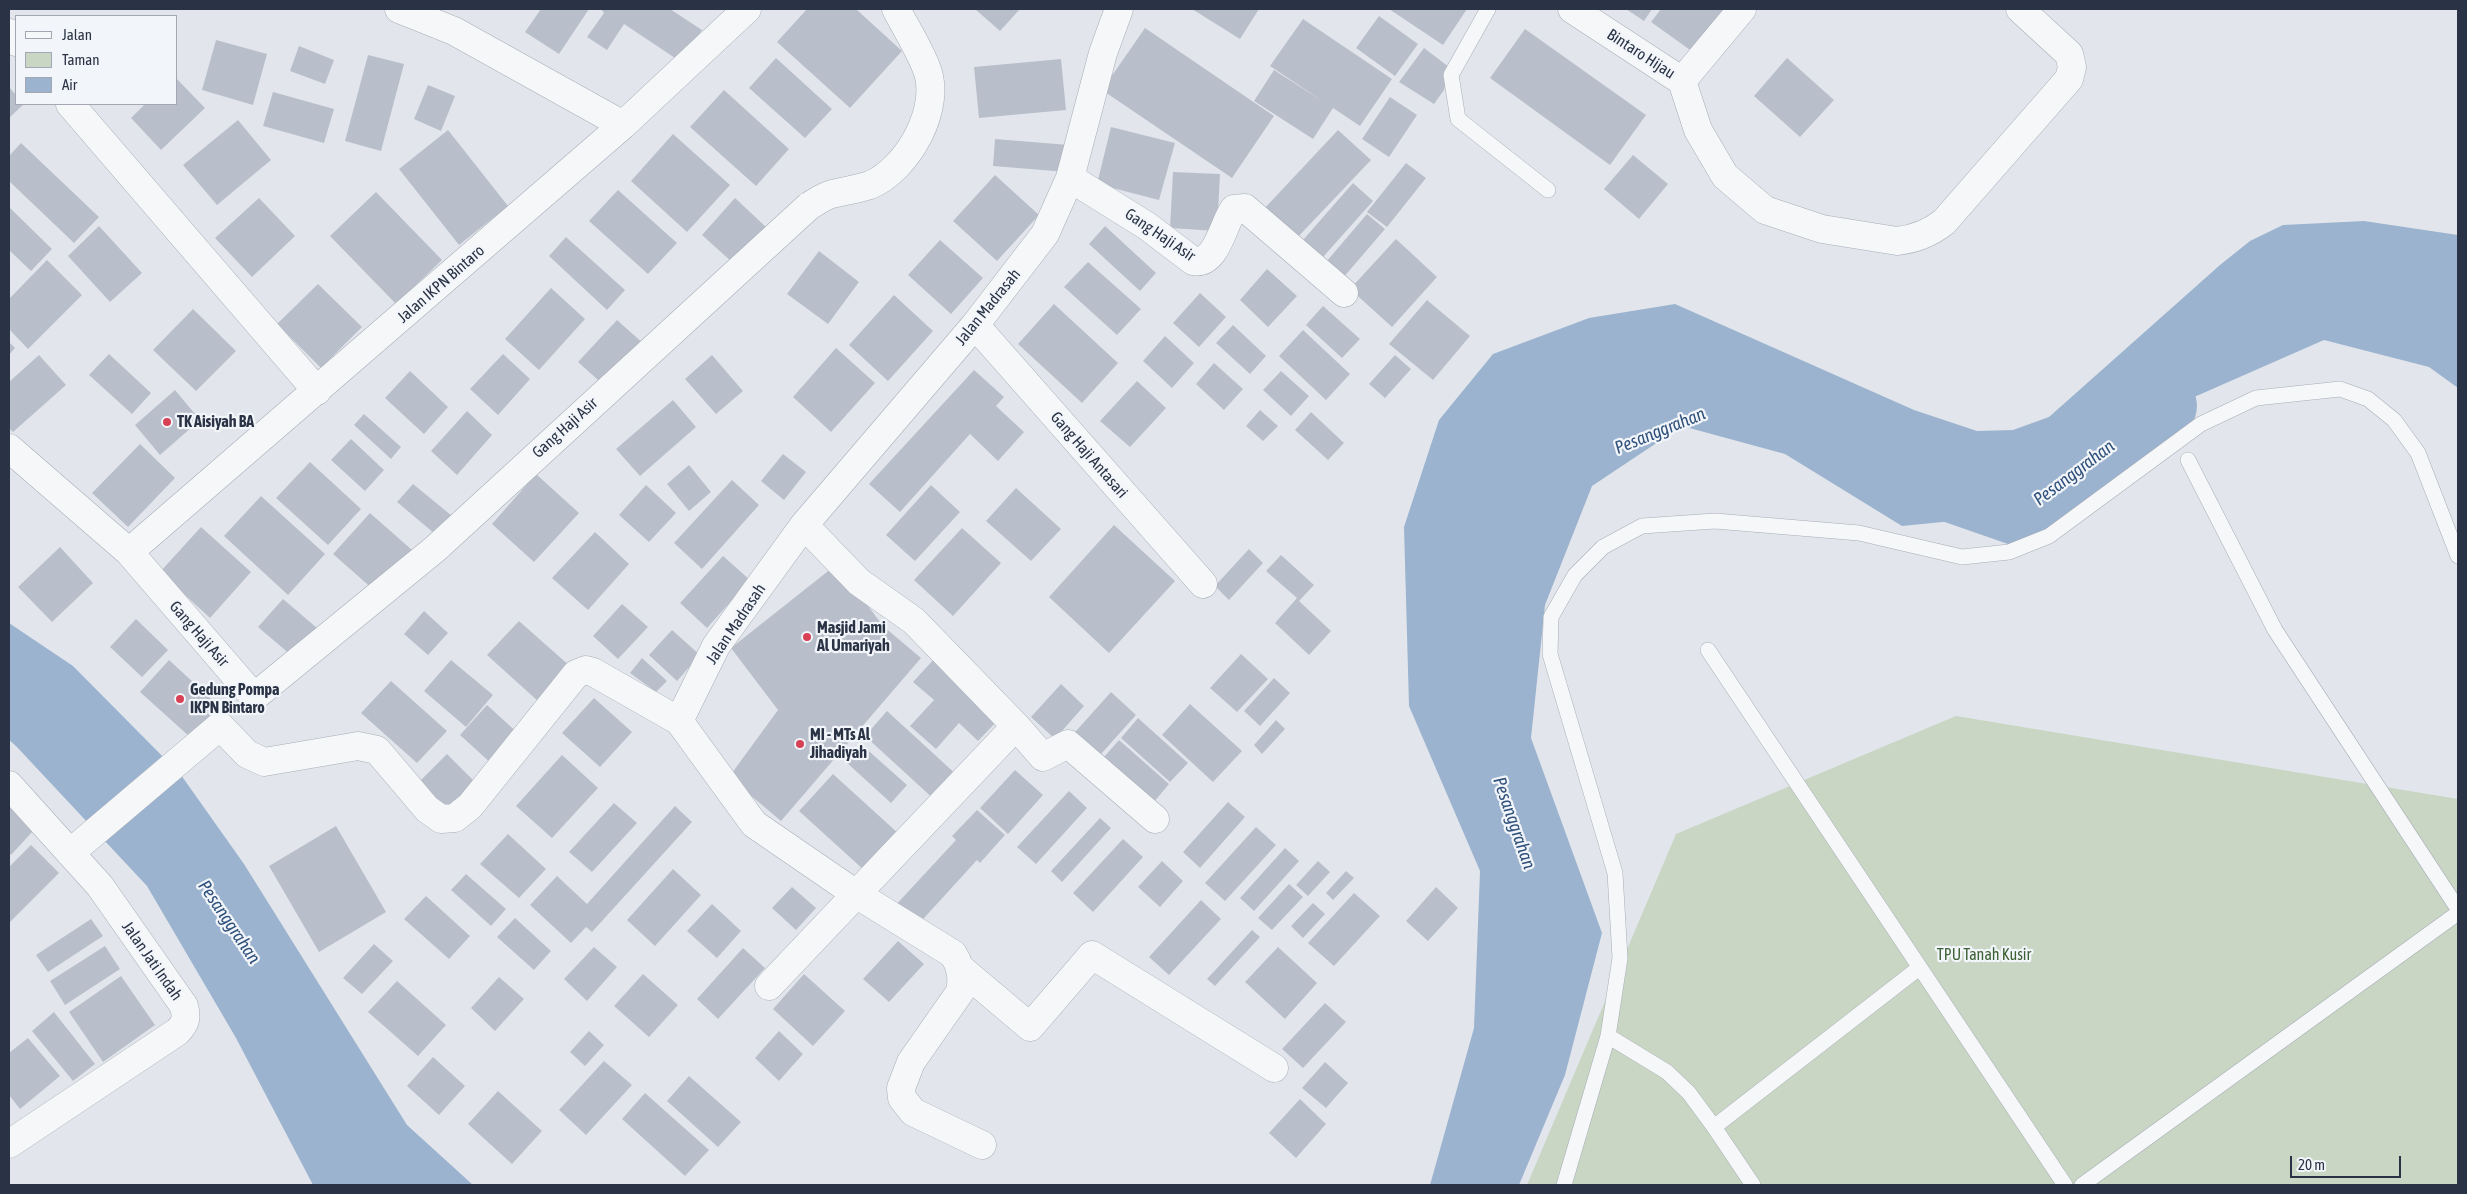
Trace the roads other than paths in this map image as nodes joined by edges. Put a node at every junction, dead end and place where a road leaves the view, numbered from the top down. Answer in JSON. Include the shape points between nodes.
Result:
{"nodes":[{"id":1,"x":399,"y":9,"type":"edge"},
{"id":2,"x":747,"y":9,"type":"edge"},
{"id":3,"x":896,"y":9,"type":"edge"},
{"id":4,"x":1119,"y":9,"type":"edge"},
{"id":5,"x":1488,"y":9,"type":"edge"},
{"id":6,"x":1572,"y":9,"type":"edge"},
{"id":7,"x":1742,"y":9,"type":"edge"},
{"id":8,"x":2020,"y":9,"type":"edge"},
{"id":9,"x":1682,"y":81,"type":"junction"},
{"id":10,"x":71,"y":105,"type":"edge"},
{"id":11,"x":623,"y":125,"type":"junction"},
{"id":12,"x":1070,"y":178,"type":"junction"},
{"id":13,"x":1548,"y":190,"type":"dead end"},
{"id":14,"x":1344,"y":294,"type":"dead end"},
{"id":15,"x":975,"y":325,"type":"junction"},
{"id":16,"x":317,"y":391,"type":"junction"},
{"id":17,"x":9,"y":448,"type":"edge"},
{"id":18,"x":2188,"y":460,"type":"dead end"},
{"id":19,"x":804,"y":525,"type":"junction"},
{"id":20,"x":129,"y":552,"type":"junction"},
{"id":21,"x":2458,"y":556,"type":"edge"},
{"id":22,"x":1203,"y":584,"type":"dead end"},
{"id":23,"x":1708,"y":650,"type":"dead end"},
{"id":24,"x":679,"y":720,"type":"junction"},
{"id":25,"x":1016,"y":726,"type":"junction"},
{"id":26,"x":9,"y":785,"type":"edge"},
{"id":27,"x":1155,"y":819,"type":"dead end"},
{"id":28,"x":70,"y":853,"type":"junction"},
{"id":29,"x":856,"y":894,"type":"junction"},
{"id":30,"x":2458,"y":911,"type":"edge"},
{"id":31,"x":960,"y":968,"type":"junction"},
{"id":32,"x":1919,"y":968,"type":"junction"},
{"id":33,"x":769,"y":986,"type":"dead end"},
{"id":34,"x":1608,"y":1036,"type":"junction"},
{"id":35,"x":1274,"y":1068,"type":"dead end"},
{"id":36,"x":1714,"y":1128,"type":"junction"},
{"id":37,"x":9,"y":1144,"type":"edge"},
{"id":38,"x":982,"y":1145,"type":"dead end"},
{"id":39,"x":1564,"y":1185,"type":"edge"},
{"id":40,"x":1753,"y":1185,"type":"edge"},
{"id":41,"x":2065,"y":1185,"type":"edge"},
{"id":42,"x":2082,"y":1185,"type":"edge"}],
"edges":[{"from":1,"to":11,"type":"street","via":[[454,31]]},
{"from":2,"to":11,"type":"street","name":"Jalan IKPN Bintaro"},
{"from":3,"to":20,"type":"street","name":"Gang Haji Asir","via":[[927,68],[930,86],[928,110],[906,157],[890,173],[870,185],[830,194],[809,206],[435,548],[254,697]]},
{"from":4,"to":12,"type":"street","name":"Jalan Madrasah","via":[[1103,53]]},
{"from":5,"to":13,"type":"lane","via":[[1451,75],[1458,119]]},
{"from":6,"to":9,"type":"street","name":"Bintaro Hijau"},
{"from":7,"to":9,"type":"street","name":"Bintaro Hijau"},
{"from":8,"to":9,"type":"street","via":[[2069,54],[2072,66],[2069,79],[1951,215],[1933,231],[1921,236],[1897,241],[1822,229],[1765,210],[1725,176],[1698,130]]},
{"from":10,"to":16,"type":"street"},
{"from":11,"to":16,"type":"street","name":"Jalan IKPN Bintaro"},
{"from":12,"to":14,"type":"street","name":"Gang Haji Asir","via":[[1147,226],[1193,261],[1207,259],[1234,209],[1245,208]]},
{"from":12,"to":15,"type":"street","name":"Jalan Madrasah","via":[[1045,234]]},
{"from":15,"to":19,"type":"street","name":"Jalan Madrasah"},
{"from":15,"to":22,"type":"street","name":"Gang Haji Antasari"},
{"from":16,"to":20,"type":"street","name":"Jalan IKPN Bintaro"},
{"from":17,"to":20,"type":"street"},
{"from":18,"to":30,"type":"lane","via":[[2275,630]]},
{"from":19,"to":24,"type":"street","name":"Jalan Madrasah","via":[[716,646]]},
{"from":19,"to":25,"type":"street","via":[[859,582],[914,620]]},
{"from":21,"to":34,"type":"lane","via":[[2418,453],[2394,420],[2368,399],[2340,389],[2256,398],[2201,424],[2049,536],[2009,552],[1962,557],[1859,533],[1715,521],[1642,526],[1604,547],[1576,575],[1551,617],[1550,654],[1615,873],[1620,958]]},
{"from":23,"to":32,"type":"lane"},
{"from":24,"to":28,"type":"street","via":[[593,672],[581,671],[470,806],[456,818],[442,819],[427,809],[377,750],[358,746],[264,762],[247,754],[220,726]]},
{"from":24,"to":29,"type":"street","via":[[754,824]]},
{"from":25,"to":27,"type":"street","via":[[1043,756],[1068,744]]},
{"from":25,"to":29,"type":"street"},
{"from":26,"to":28,"type":"street","name":"Jalan Jati Indah"},
{"from":28,"to":37,"type":"street","name":"Jalan Jati Indah","via":[[100,886],[184,1006],[187,1016],[177,1032]]},
{"from":29,"to":31,"type":"street","via":[[953,954]]},
{"from":29,"to":33,"type":"street"},
{"from":30,"to":42,"type":"lane"},
{"from":31,"to":35,"type":"street","via":[[1030,1027],[1092,955]]},
{"from":31,"to":38,"type":"street","via":[[960,992],[911,1062],[901,1088],[902,1098],[913,1112]]},
{"from":32,"to":36,"type":"lane"},
{"from":32,"to":41,"type":"lane"},
{"from":34,"to":36,"type":"lane","via":[[1667,1072],[1689,1093]]},
{"from":34,"to":39,"type":"lane"},
{"from":36,"to":40,"type":"lane"}]}
